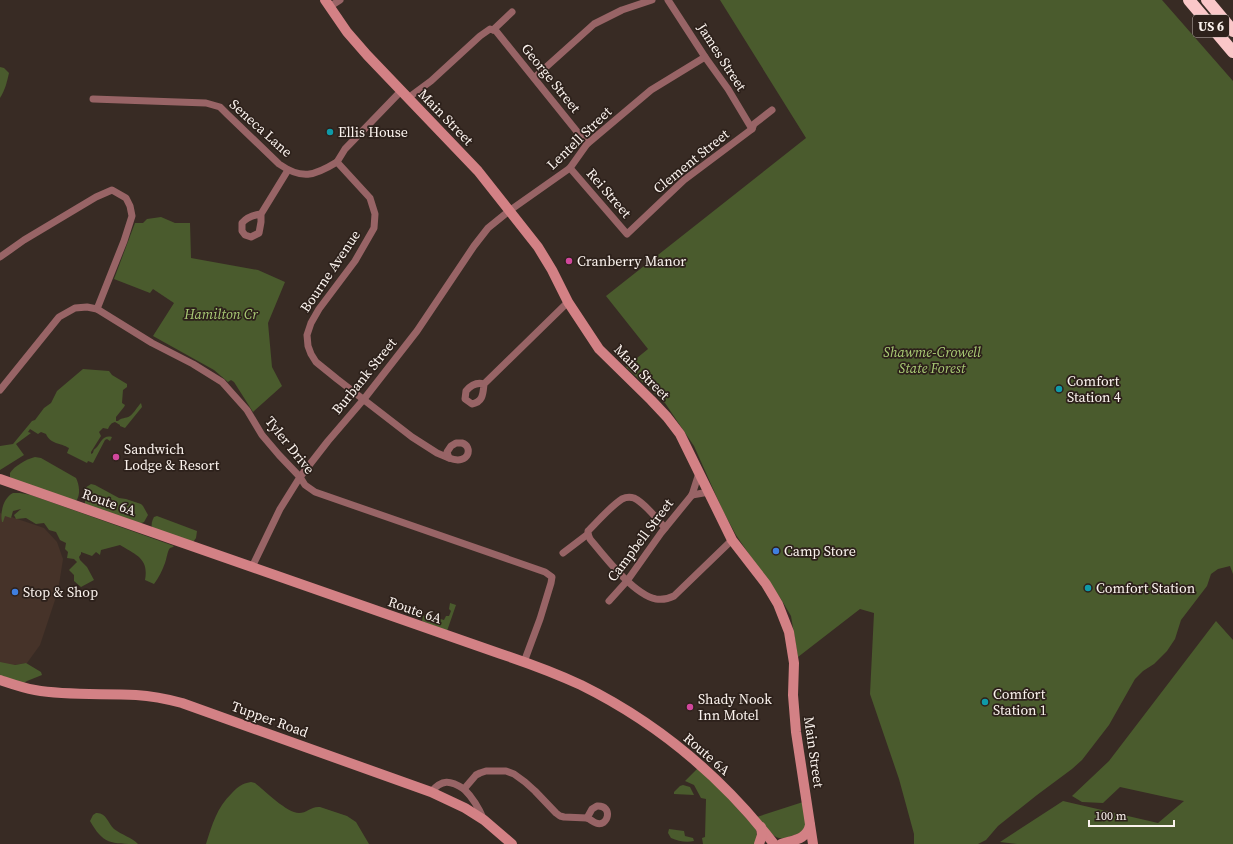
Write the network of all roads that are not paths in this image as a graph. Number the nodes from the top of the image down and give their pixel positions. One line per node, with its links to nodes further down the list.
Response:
1 (340, 0): 6 (street)
2 (652, 0): 12 (street)
3 (668, 0): 11 (street, James Street)
4 (1189, 0): 10 (highway, US 6)
5 (1207, 0): 9 (highway, US 6)
6 (327, 3): 13 (main road, Main Street)
7 (512, 12): 8 (street)
8 (493, 30): 12 (street, George Street); 13 (street)
9 (1233, 31)
10 (1233, 52)
11 (705, 56): 16 (street, James Street); 17 (street, Lentell Street)
12 (535, 77): 17 (street, George Street)
13 (404, 94): 18 (street); 21 (main road, Main Street)
14 (93, 99): 20 (street, Seneca Lane)
15 (772, 110): 16 (street, Clement Street)
16 (752, 129): 23 (street, Clement Street)
17 (588, 144): 19 (street, Lentell Street)
18 (337, 162): 20 (street, Seneca Lane); 29 (street, Bourne Avenue)
19 (570, 168): 21 (street, Lentell Street); 23 (street, Rei Street)
20 (288, 170): 22 (street)
21 (509, 211): 25 (main road, Main Street); 29 (street, Burbank Street)
22 (261, 214)
23 (627, 234)
24 (0, 257): 26 (street)
25 (568, 302): 27 (street); 31 (main road, Main Street)
26 (97, 309): 28 (street, Tyler Drive); 32 (street, Tyler Drive)
27 (484, 384)
28 (0, 390)
29 (364, 399): 30 (street, Bourne Avenue); 32 (street, Burbank Street)
30 (448, 458)
31 (699, 473): 34 (main road, Main Street); 35 (street, Campbell Street)
32 (300, 477): 40 (street, Burbank Street); 43 (street, Tyler Drive)
33 (0, 479): 40 (main road, Route 6A)
34 (709, 492): 35 (street, Campbell Street); 38 (main road, Main Street)
35 (692, 495): 36 (street, Campbell Street)
36 (665, 528): 37 (street); 41 (street, Campbell Street)
37 (588, 534): 39 (street); 41 (street)
38 (732, 540): 41 (street); 50 (main road, Main Street)
39 (563, 553)
40 (252, 567): 43 (main road, Route 6A)
41 (627, 581): 42 (street, Campbell Street)
42 (609, 601)
43 (524, 662): 49 (main road, Route 6A)
44 (0, 680): 46 (main road, Tupper Road)
45 (464, 789): 46 (street); 47 (street); 48 (street)
46 (431, 792): 48 (main road, Tupper Road)
47 (587, 818)
48 (484, 820): 51 (main road, Tupper Road)
49 (761, 827): 52 (main road); 53 (main road, Route 6A)
50 (811, 829): 54 (main road); 55 (main road); 56 (main road, Main Street)
51 (512, 844)
52 (759, 844)
53 (774, 844)
54 (781, 844)
55 (806, 844)
56 (813, 844)

